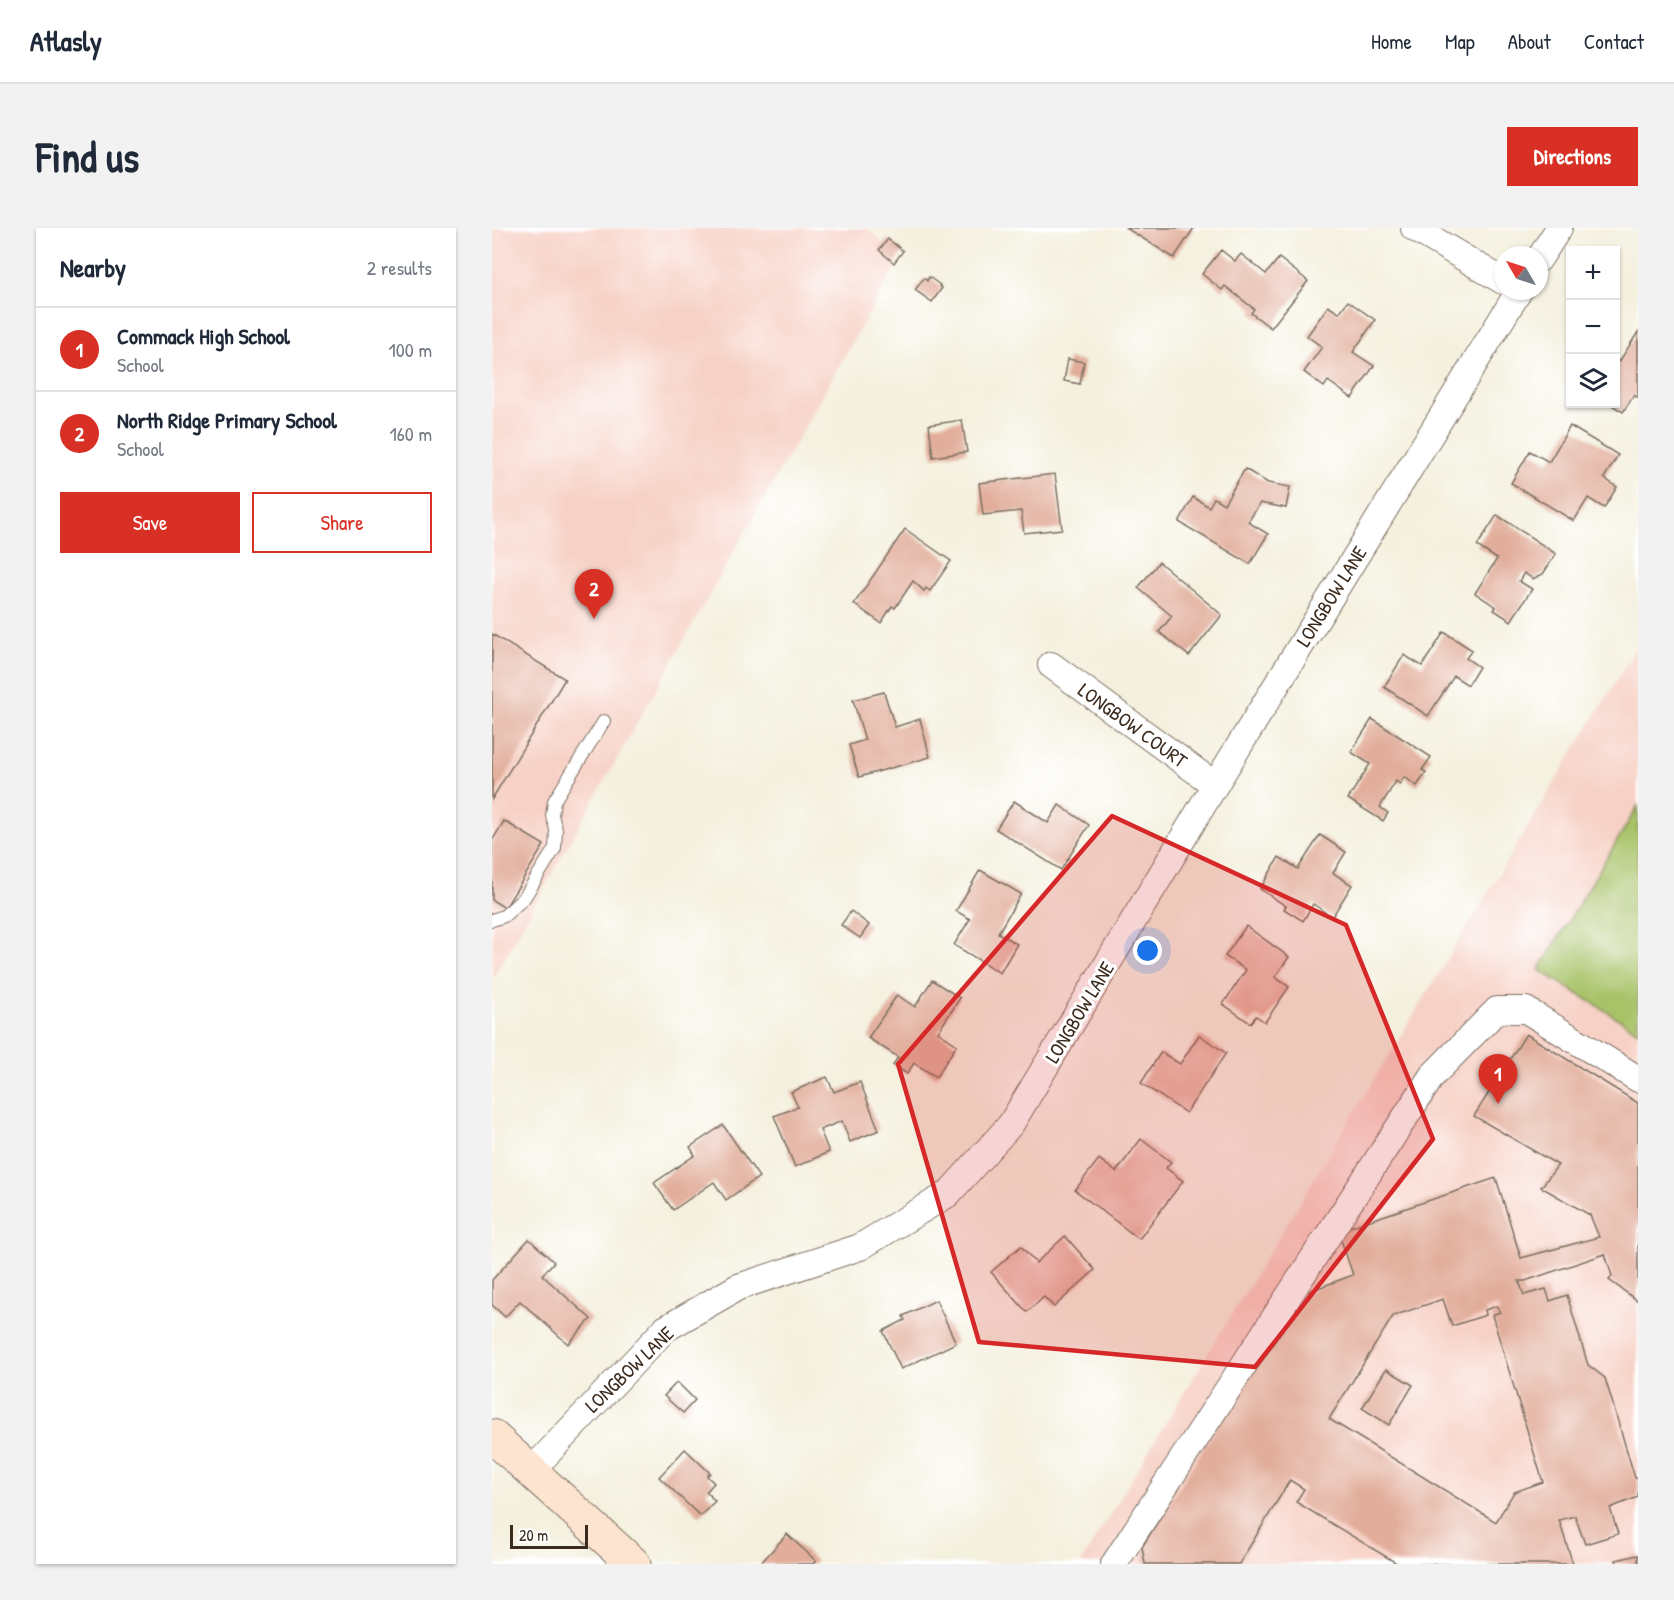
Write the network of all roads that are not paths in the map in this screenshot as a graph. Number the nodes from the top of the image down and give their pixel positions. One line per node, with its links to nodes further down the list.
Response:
1 (1414, 228): 4 (street)
2 (1559, 228): 3 (street)
3 (1547, 246)
4 (1494, 276)
5 (1513, 300): 8 (street, LONGBOW LANE)
6 (1051, 665): 8 (street, LONGBOW COURT)
7 (604, 721): 9 (lane)
8 (1215, 785): 12 (street, LONGBOW LANE)
9 (492, 920)
10 (1638, 1079): 14 (street)
11 (492, 1436): 12 (main road)
12 (531, 1471): 13 (main road)
13 (634, 1564)
14 (1114, 1564)

